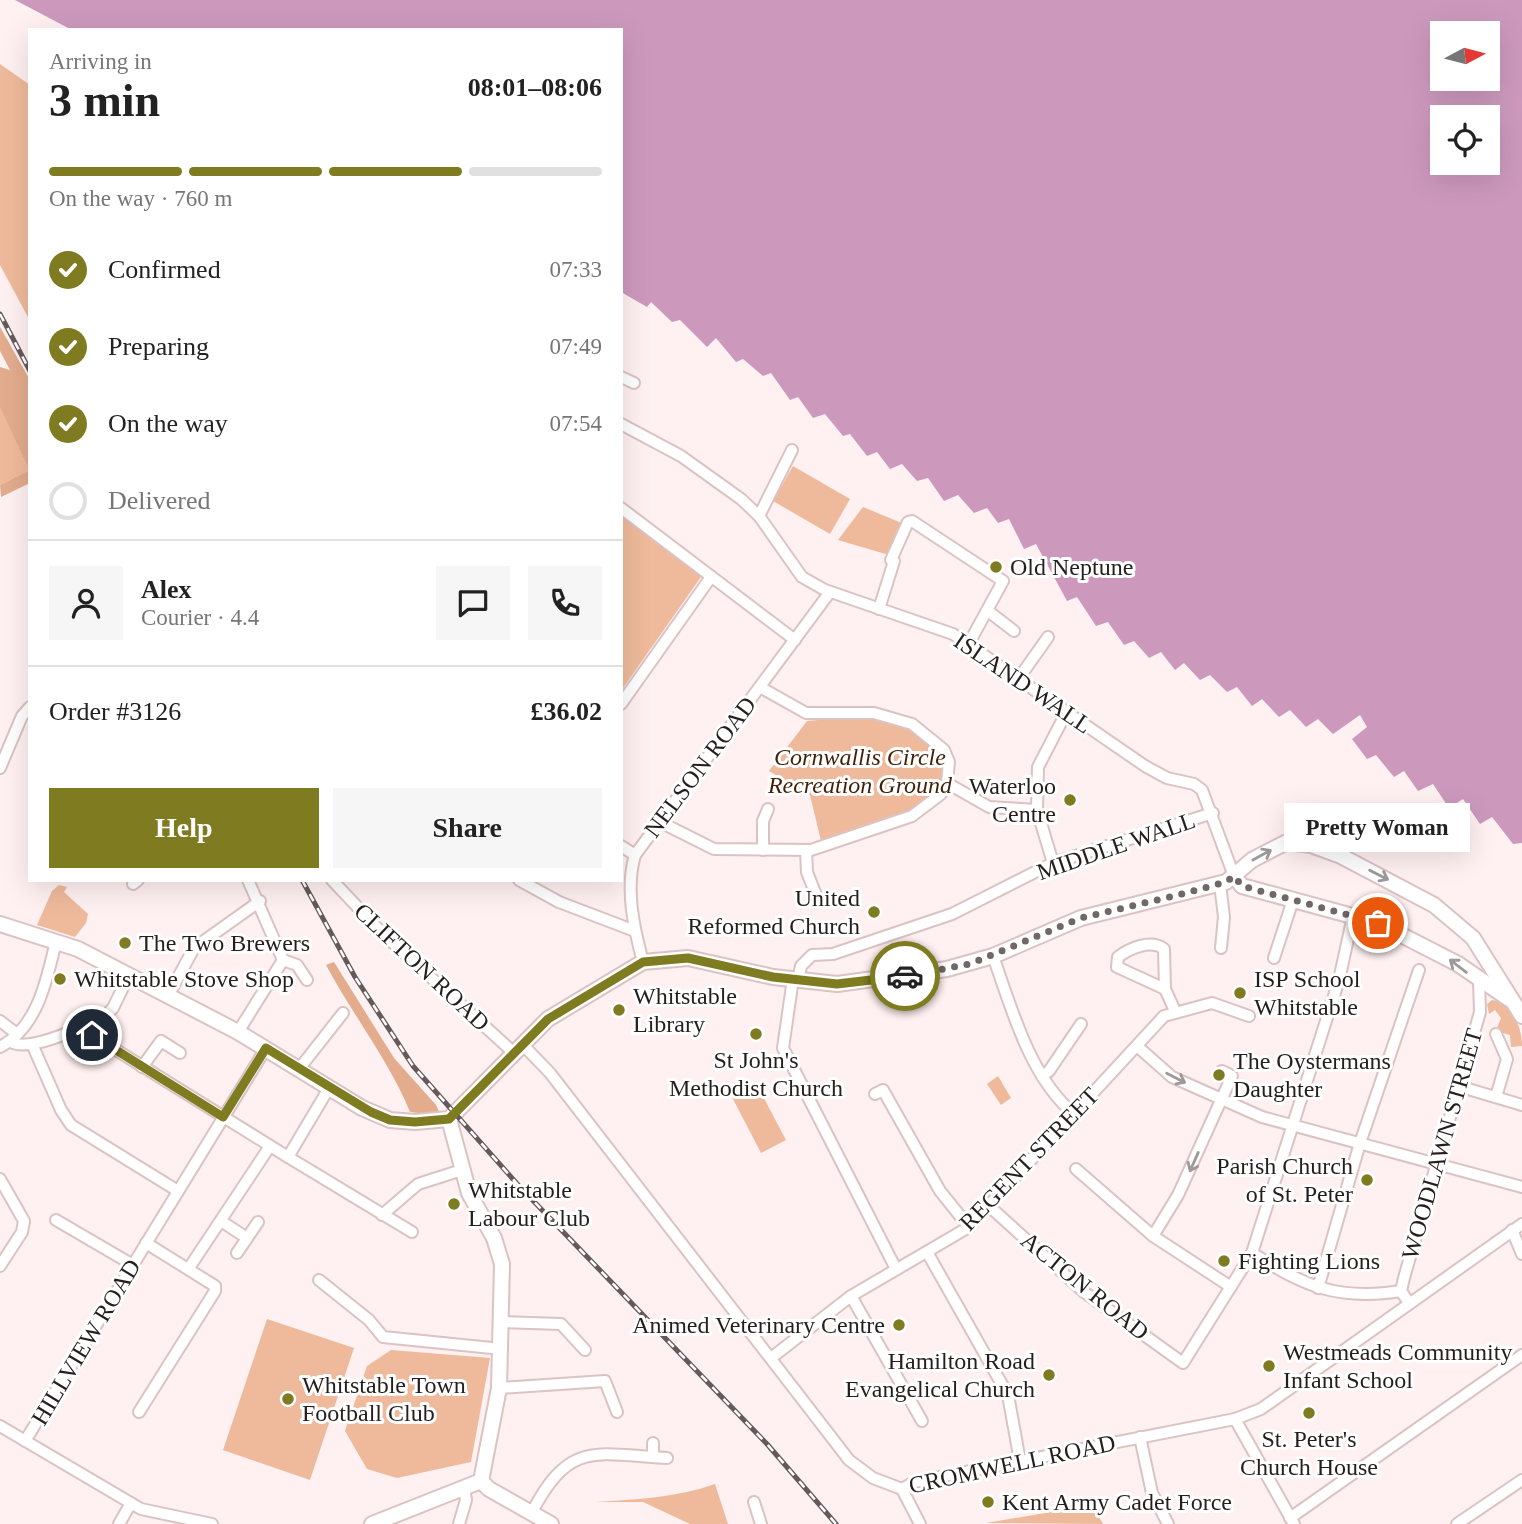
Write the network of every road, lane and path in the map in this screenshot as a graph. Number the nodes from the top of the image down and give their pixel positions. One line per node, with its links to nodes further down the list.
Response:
1 (623, 378): 2 (street)
2 (634, 383)
3 (623, 425): 6 (street, ISLAND WALL)
4 (792, 450): 6 (street)
5 (623, 510): 7 (street)
6 (759, 516): 8 (street, ISLAND WALL)
7 (711, 577): 13 (street); 17 (street)
8 (830, 592): 9 (street, ISLAND WALL); 13 (street, NELSON ROAD)
9 (878, 609): 10 (street); 14 (street, ISLAND WALL)
10 (988, 611): 11 (street); 14 (street)
11 (1014, 631)
12 (1048, 637): 15 (street)
13 (795, 640): 16 (street, NELSON ROAD)
14 (968, 645): 15 (street, ISLAND WALL)
15 (1019, 678): 19 (street, ISLAND WALL)
16 (760, 687): 21 (street); 25 (street, NELSON ROAD)
17 (623, 701)
18 (28, 709): 20 (street)
19 (1066, 713): 23 (street); 24 (street, ISLAND WALL)
20 (0, 768)
21 (947, 783): 23 (street); 28 (street)
22 (768, 809): 27 (street)
23 (1037, 810): 30 (street)
24 (1213, 813): 30 (street, MIDDLE WALL); 31 (street, ISLAND WALL)
25 (660, 822): 27 (street); 29 (street, NELSON ROAD)
26 (623, 847): 29 (street)
27 (763, 850): 28 (street)
28 (806, 850): 36 (street)
29 (635, 855): 41 (street, NELSON ROAD)
30 (1053, 863): 51 (street, MIDDLE WALL)
31 (1234, 876): 35 (main road); 37 (main road); 52 (main road, one-way to 52)
32 (249, 882): 38 (street)
33 (334, 882): 68 (street, CLIFTON ROAD)
34 (523, 882): 41 (street)
35 (1220, 884): 43 (street); 44 (main road)
36 (816, 895)
37 (1293, 900): 39 (main road); 45 (street)
38 (260, 901): 46 (street); 54 (street)
39 (1353, 916): 52 (main road, one-way to 39); 83 (street)
40 (0, 924): 42 (main road)
41 (635, 930): 47 (street, NELSON ROAD)
42 (55, 941): 49 (main road); 64 (street)
43 (1221, 948)
44 (993, 956): 51 (main road); 73 (street)
45 (1274, 958)
46 (283, 960): 50 (street); 62 (street)
47 (643, 962): 51 (main road); 68 (main road)
48 (1419, 970): 84 (street)
49 (129, 975): 54 (main road); 61 (street)
50 (306, 980)
51 (795, 980): 113 (street)
52 (1487, 980): 55 (main road); 74 (street, WOODLAWN STREET)
53 (1165, 989): 53 (street); 56 (street)
54 (169, 994): 62 (main road)
55 (1518, 1010)
56 (1175, 1011): 58 (street, REGENT STREET); 66 (street, REGENT STREET)
57 (343, 1013): 71 (street)
58 (1249, 1016)
59 (0, 1021): 64 (street)
60 (1081, 1024): 73 (street)
61 (86, 1026): 65 (street); 70 (street)
62 (238, 1032): 67 (main road)
63 (1496, 1034): 77 (street)
64 (9, 1041): 65 (street)
65 (32, 1044): 94 (street)
66 (1138, 1046): 78 (street, one-way to 78); 80 (street, REGENT STREET)
67 (266, 1048): 71 (main road); 81 (street, HILLVIEW ROAD)
68 (519, 1049): 82 (main road); 124 (street, CROMWELL ROAD)
69 (180, 1053): 70 (street)
70 (142, 1067): 81 (street)
71 (299, 1069): 75 (main road)
72 (1222, 1071): 78 (street)
73 (1042, 1076): 80 (street)
74 (1458, 1086): 77 (street); 87 (street, WOODLAWN STREET)
75 (329, 1088): 82 (main road); 86 (street)
76 (875, 1094): 100 (street)
77 (1496, 1097): 79 (street)
78 (1222, 1100): 83 (street); 103 (street, one-way to 103)
79 (1522, 1105)
80 (1074, 1114): 95 (street, REGENT STREET)
81 (223, 1117): 85 (street); 94 (street, HILLVIEW ROAD)
82 (449, 1119): 89 (main road)
83 (1293, 1127): 84 (street); 107 (street)
84 (1360, 1143): 87 (street); 116 (street)
85 (270, 1146): 86 (street); 98 (street)
86 (288, 1157): 96 (street)
87 (1437, 1163): 93 (street); 117 (street, WOODLAWN STREET)
88 (1076, 1169): 92 (street)
89 (462, 1170): 96 (street); 120 (main road)
90 (1102, 1175): 92 (street)
91 (0, 1179): 111 (street)
92 (1093, 1185): 103 (street)
93 (1522, 1187)
94 (178, 1191): 105 (street, HILLVIEW ROAD)
95 (989, 1206): 100 (street, REGENT STREET); 115 (street, ACTON ROAD)
96 (382, 1215): 102 (street)
97 (56, 1220): 110 (street)
98 (221, 1221): 104 (street); 112 (street)
99 (258, 1222): 104 (street)
100 (969, 1227): 106 (street, REGENT STREET)
101 (1517, 1227): 109 (street); 119 (street, CROMWELL ROAD)
102 (412, 1232)
103 (1153, 1236): 115 (street)
104 (247, 1238): 108 (street)
105 (146, 1243): 110 (street, HILLVIEW ROAD); 112 (street)
106 (927, 1252): 113 (street, REGENT STREET); 136 (street)
107 (1252, 1253): 115 (street); 116 (street)
108 (237, 1254)
109 (1522, 1254)
110 (133, 1265): 132 (street, HILLVIEW ROAD)
111 (0, 1266)
112 (189, 1268): 126 (street)
113 (896, 1269): 118 (street, REGENT STREET)
114 (319, 1280): 121 (street)
115 (1231, 1287)
116 (1318, 1288): 117 (street)
117 (1401, 1292): 119 (street, WOODLAWN STREET)
118 (851, 1296): 124 (street, REGENT STREET); 129 (street)
119 (1409, 1303): 128 (street, CROMWELL ROAD)
120 (503, 1322): 121 (main road); 122 (street)
121 (502, 1349): 125 (main road)
122 (585, 1350)
123 (1522, 1354): 145 (street)
124 (771, 1358): 140 (street, CROMWELL ROAD)
125 (499, 1388): 127 (street); 138 (main road)
126 (139, 1412)
127 (617, 1412)
128 (1235, 1419): 131 (street, CROMWELL ROAD); 145 (street)
129 (922, 1420)
130 (0, 1426): 132 (street)
131 (1140, 1437): 136 (street, CROMWELL ROAD); 152 (street)
132 (25, 1441): 142 (street)
133 (653, 1443): 134 (street)
134 (653, 1457): 135 (street); 143 (street)
135 (667, 1458)
136 (1020, 1461): 140 (street, CROMWELL ROAD)
137 (1522, 1480): 153 (street)
138 (481, 1481): 139 (main road); 143 (main road)
139 (464, 1488): 148 (main road); 149 (street)
140 (902, 1489): 151 (street)
141 (754, 1502): 144 (street)
142 (131, 1503): 146 (street); 147 (street)
143 (532, 1513): 150 (main road)
144 (763, 1518)
145 (1292, 1521)
146 (119, 1524)
147 (212, 1524)
148 (372, 1524)
149 (459, 1524)
150 (551, 1524)
151 (920, 1524)
152 (1168, 1524)
153 (1457, 1524)

